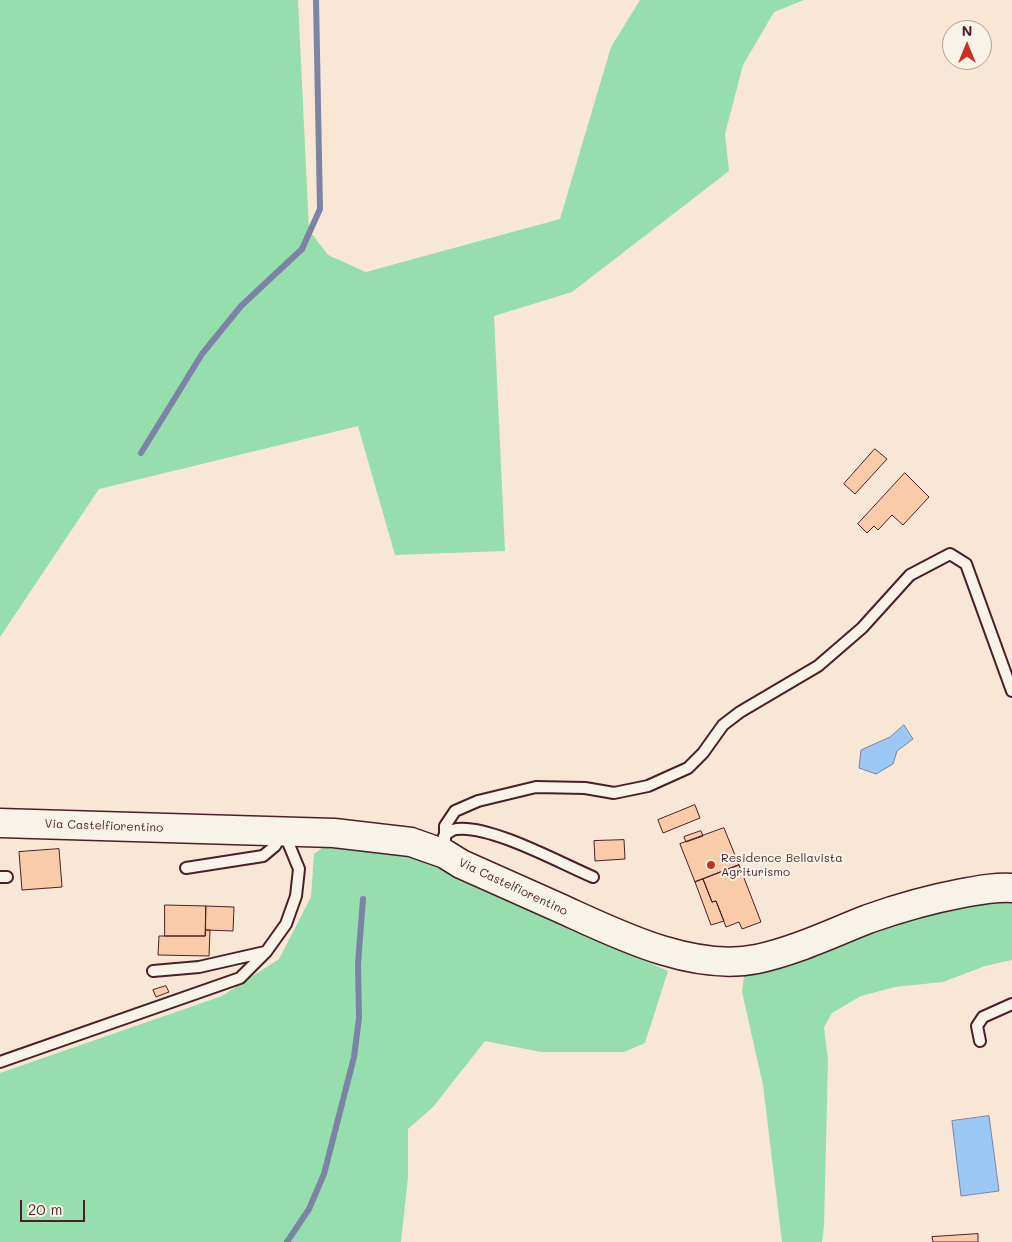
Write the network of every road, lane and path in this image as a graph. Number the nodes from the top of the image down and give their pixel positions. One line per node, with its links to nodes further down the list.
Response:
1 (1012, 690): 4 (lane)
2 (0, 822): 3 (street, Via Castelfiorentino)
3 (284, 832): 4 (street, Via Castelfiorentino); 5 (lane); 8 (lane)
4 (444, 845): 6 (lane); 7 (street, Via Castelfiorentino)
5 (186, 868)
6 (593, 877)
7 (1012, 888)
8 (266, 952): 9 (lane); 12 (lane)
9 (154, 971)
10 (1012, 1004): 11 (lane)
11 (980, 1041)
12 (0, 1062)

